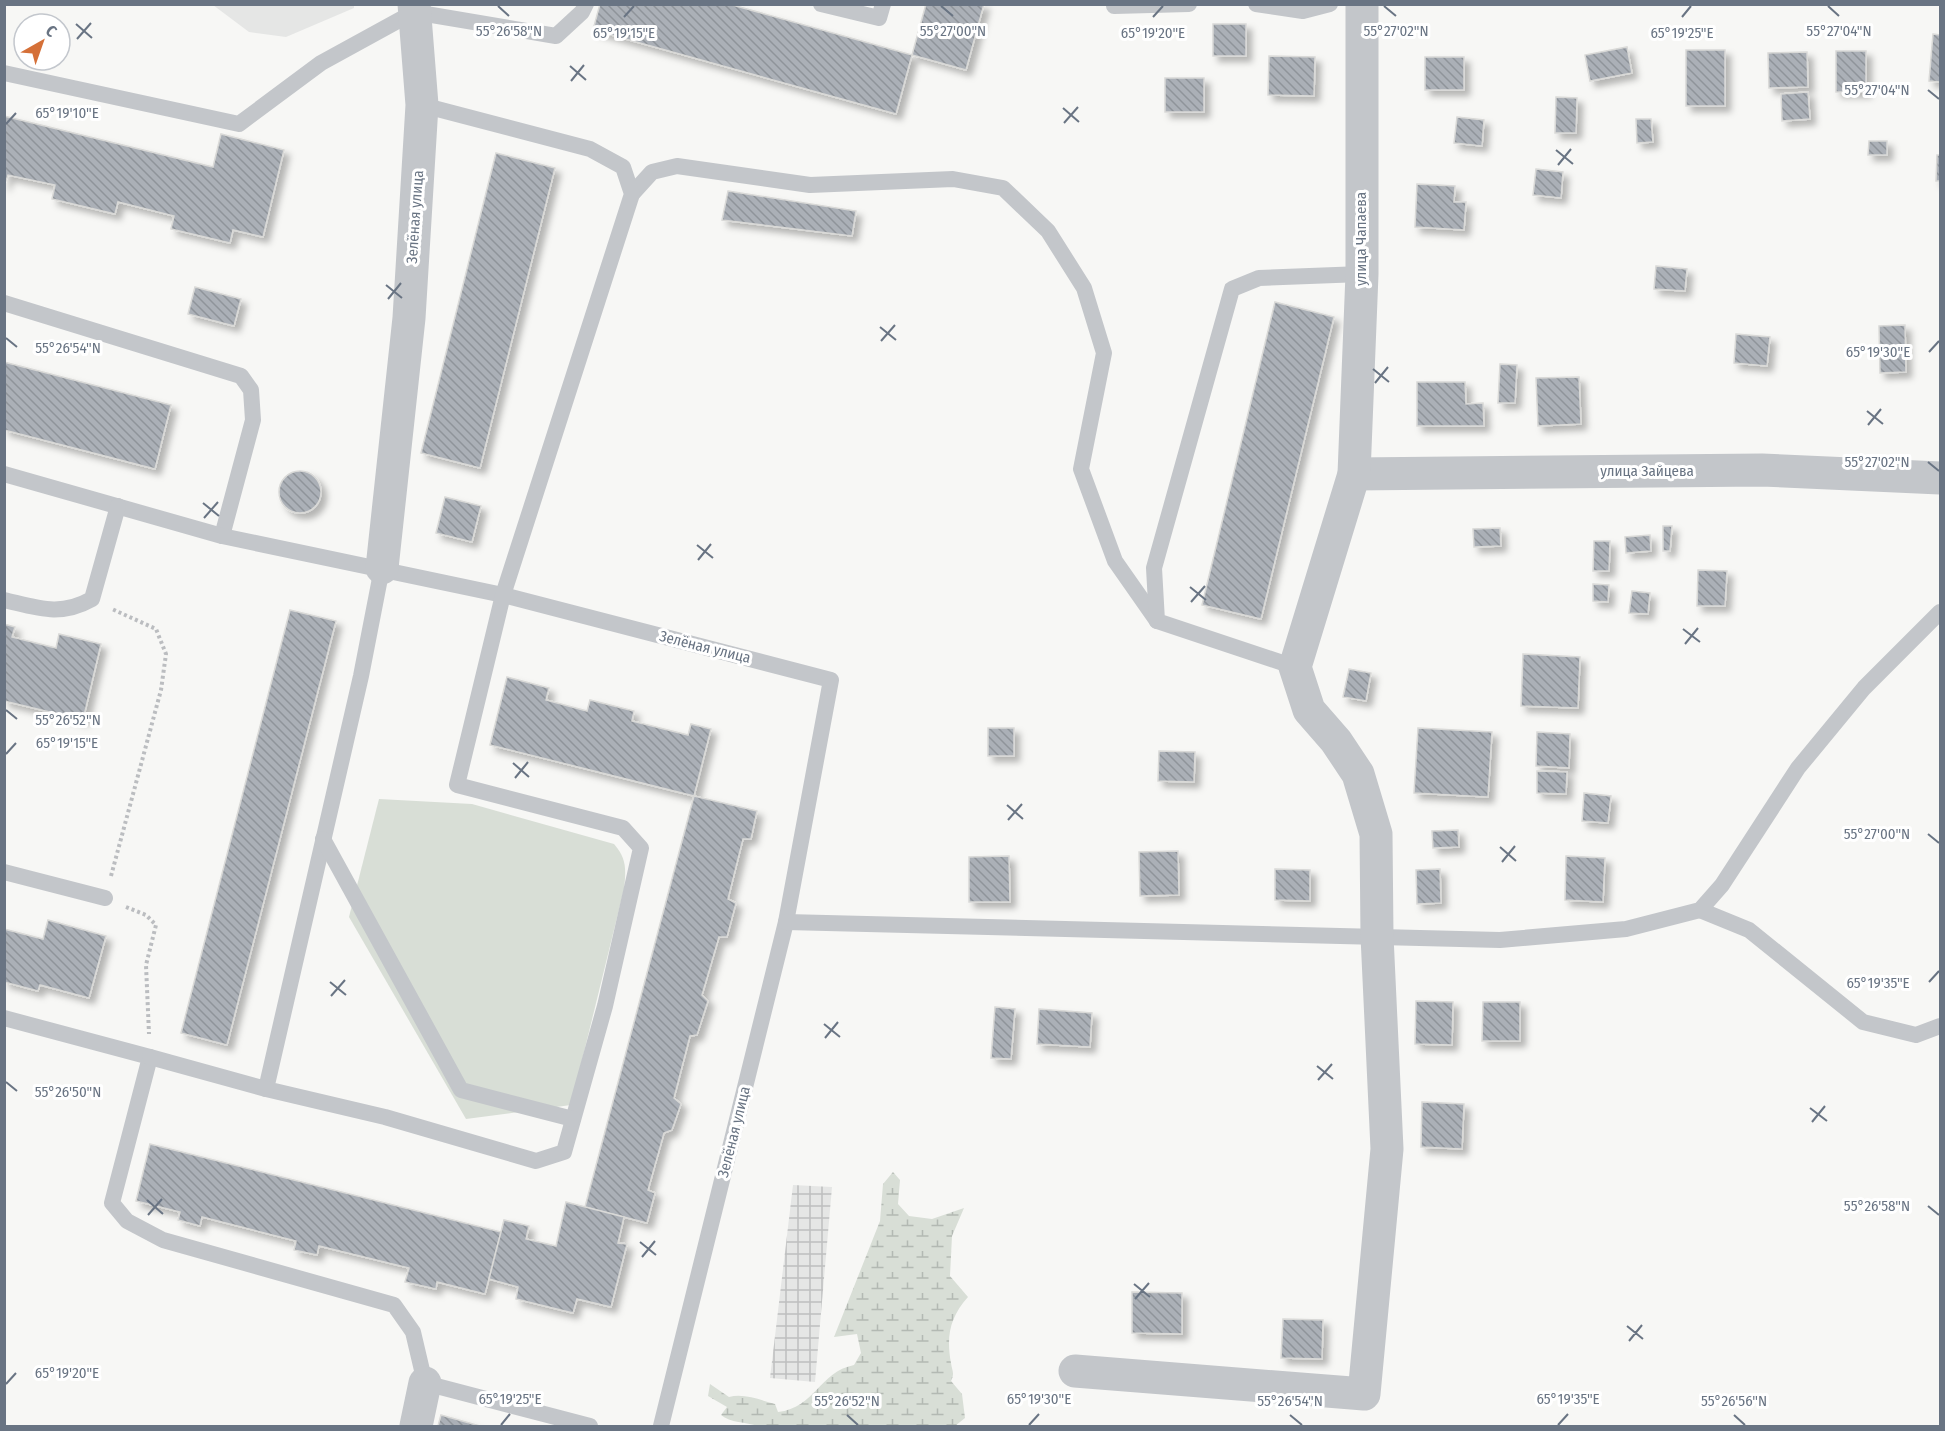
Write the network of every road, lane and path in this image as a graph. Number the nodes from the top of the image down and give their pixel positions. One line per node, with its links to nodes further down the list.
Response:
1 (586, 4): 9 (lane)
2 (821, 4): 3 (lane)
3 (882, 4)
4 (1189, 4): 8 (lane)
5 (1256, 4): 6 (lane)
6 (1330, 4)
7 (1362, 4): 13 (street, улица Чапаева)
8 (1114, 6)
9 (414, 8): 10 (lane); 11 (street, Зелёная улица)
10 (4, 73)
11 (422, 105): 12 (lane); 20 (street, Зелёная улица)
12 (632, 194): 21 (lane); 25 (lane)
13 (1362, 274): 16 (street, улица Чапаева); 25 (lane)
14 (4, 303): 19 (lane)
15 (4, 474): 18 (lane)
16 (1354, 474): 17 (street, улица Зайцева); 26 (street, улица Чапаева)
17 (1941, 478)
18 (118, 506): 19 (lane); 23 (lane)
19 (222, 536): 20 (lane)
20 (382, 568): 21 (lane, Зелёная улица); 27 (lane)
21 (503, 595): 31 (lane, Зелёная улица); 37 (lane)
22 (4, 600): 23 (lane)
23 (92, 600): 29 (path)
24 (1941, 612): 30 (lane)
25 (1157, 621): 26 (lane)
26 (1295, 667): 32 (street)
27 (323, 839): 36 (lane); 37 (lane)
28 (4, 872): 29 (lane)
29 (105, 898): 35 (path)
30 (1700, 910): 32 (lane); 34 (lane)
31 (786, 922): 32 (lane); 42 (lane, Зелёная улица)
32 (1377, 936): 38 (street)
33 (4, 1018): 35 (lane)
34 (1941, 1026)
35 (150, 1057): 36 (lane); 39 (lane)
36 (266, 1089): 37 (lane)
37 (573, 1119)
38 (1075, 1371)
39 (425, 1383): 40 (street); 41 (lane)
40 (416, 1426)
41 (590, 1426)
42 (660, 1426)

